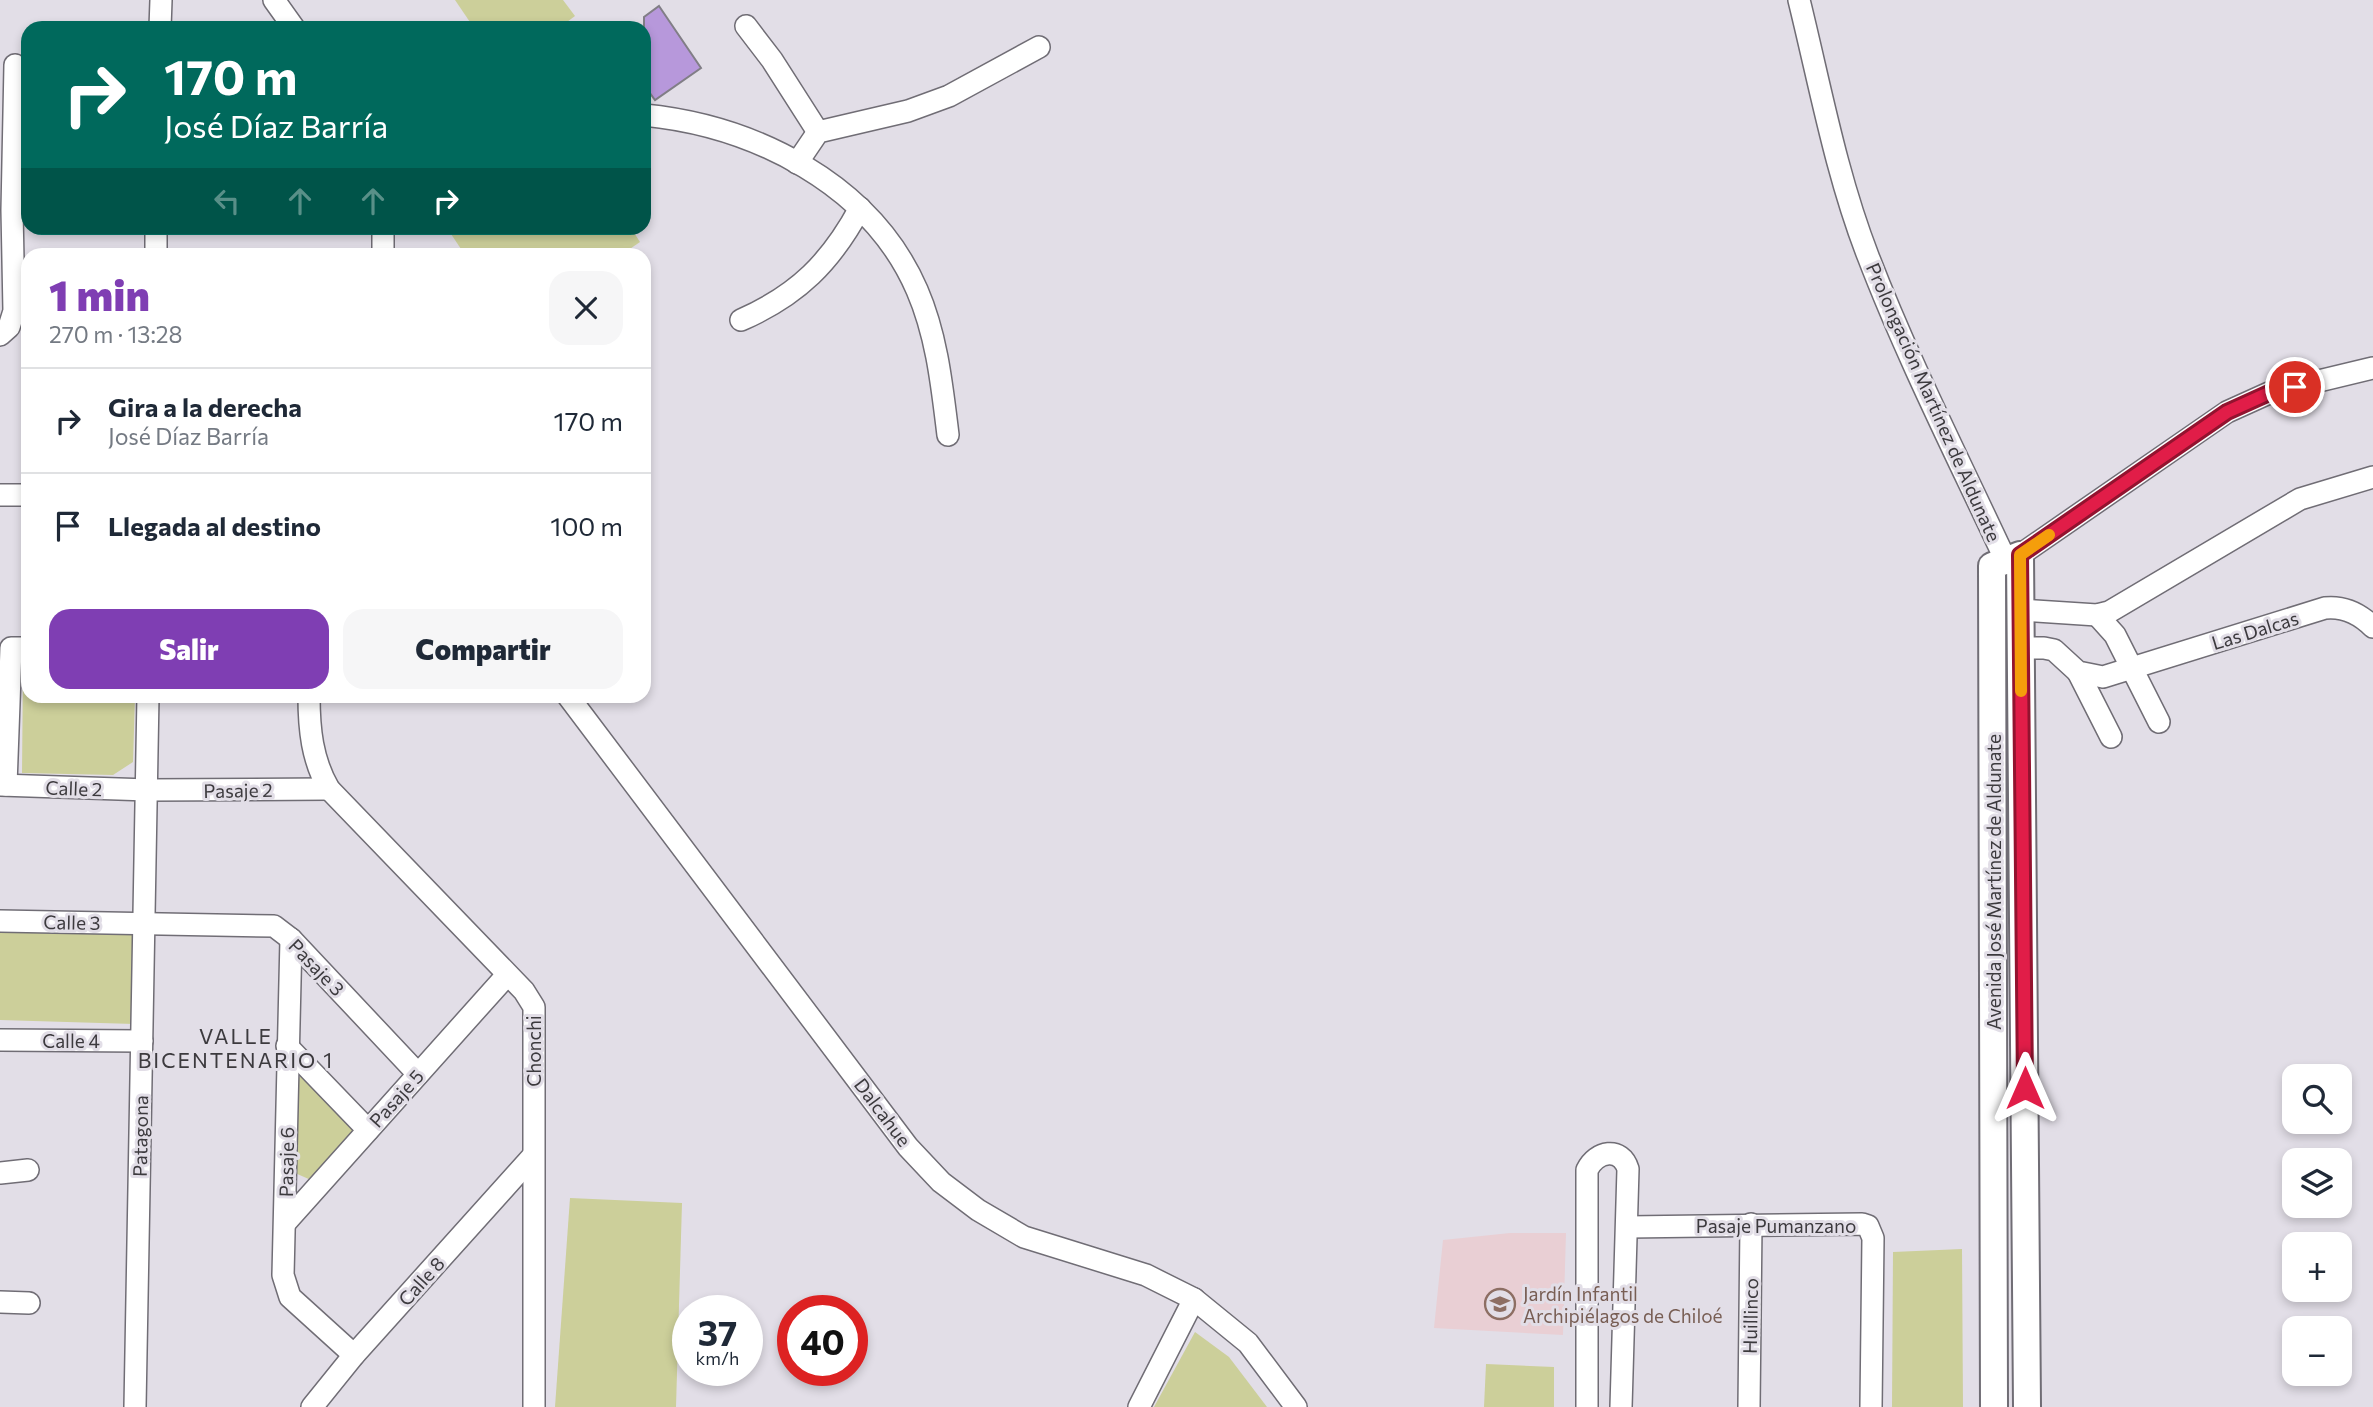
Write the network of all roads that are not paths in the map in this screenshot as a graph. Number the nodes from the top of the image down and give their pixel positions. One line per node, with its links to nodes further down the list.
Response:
1 (160, 0): 4 (street)
2 (274, 0): 5 (street)
3 (1799, 0): 22 (street, Prolongación Martínez de Aldunate)
4 (160, 21)
5 (290, 21)
6 (746, 26): 11 (street)
7 (1039, 47): 11 (street)
8 (15, 65): 9 (street)
9 (21, 104): 14 (street)
10 (651, 117): 12 (street)
11 (818, 131): 12 (street)
12 (797, 163): 13 (street)
13 (860, 208): 15 (street); 18 (street)
14 (13, 210): 16 (street)
15 (741, 320)
16 (0, 335)
17 (2373, 368): 22 (street)
18 (948, 435)
19 (2373, 477): 24 (street)
20 (0, 495): 21 (street)
21 (21, 495)
22 (2006, 561): 23 (street, Avenida José Martínez de Aldunate); 66 (street, Avenida José Martínez de Aldunate)
23 (2021, 610): 24 (street); 27 (street, Avenida José Martínez de Aldunate)
24 (2103, 613): 28 (street)
25 (2373, 627): 28 (street, Las Dalcas)
26 (13, 647): 35 (street)
27 (2021, 648): 29 (street); 67 (street, Avenida José Martínez de Aldunate)
28 (2132, 668): 29 (street, Las Dalcas); 33 (street)
29 (2078, 672): 34 (street)
30 (148, 703): 37 (street, Patagona)
31 (309, 703): 36 (street, Chonchi)
32 (573, 703): 53 (street, Dalcahue)
33 (2159, 722)
34 (2111, 737)
35 (3, 785): 37 (street, Calle 2)
36 (328, 789): 37 (street, Pasaje 2); 41 (street, Chonchi)
37 (148, 790): 39 (street, Patagona)
38 (0, 921): 39 (street, Calle 3)
39 (145, 923): 40 (street, Pasaje 3); 43 (street, Patagona)
40 (291, 939): 44 (street, Pasaje 6); 45 (street, Pasaje 3)
41 (507, 975): 45 (street, Pasaje 5); 47 (street, Chonchi)
42 (0, 1040): 43 (street, Calle 4)
43 (142, 1041): 57 (street, Patagona)
44 (287, 1046): 46 (street); 50 (street, Pasaje 6)
45 (418, 1074): 46 (street, Pasaje 5)
46 (368, 1130): 50 (street, Pasaje 5)
47 (532, 1157): 56 (street, Calle 8); 59 (street, Chonchi)
48 (28, 1170): 49 (street)
49 (0, 1173)
50 (286, 1222): 56 (street, Pasaje 6)
51 (1751, 1224): 52 (street, Pasaje Pumanzano); 64 (street, Huillinco); 65 (street, Pasaje Pumanzano)
52 (1628, 1227): 62 (street); 63 (street)
53 (1194, 1299): 60 (street); 61 (street, Dalcahue)
54 (0, 1302): 55 (street)
55 (29, 1303)
56 (354, 1355): 58 (street, Calle 8)
57 (135, 1407)
58 (312, 1407)
59 (534, 1407)
60 (1139, 1407)
61 (1296, 1407)
62 (1587, 1407)
63 (1621, 1407)
64 (1749, 1407)
65 (1871, 1407)
66 (1994, 1407)
67 (2027, 1407)

